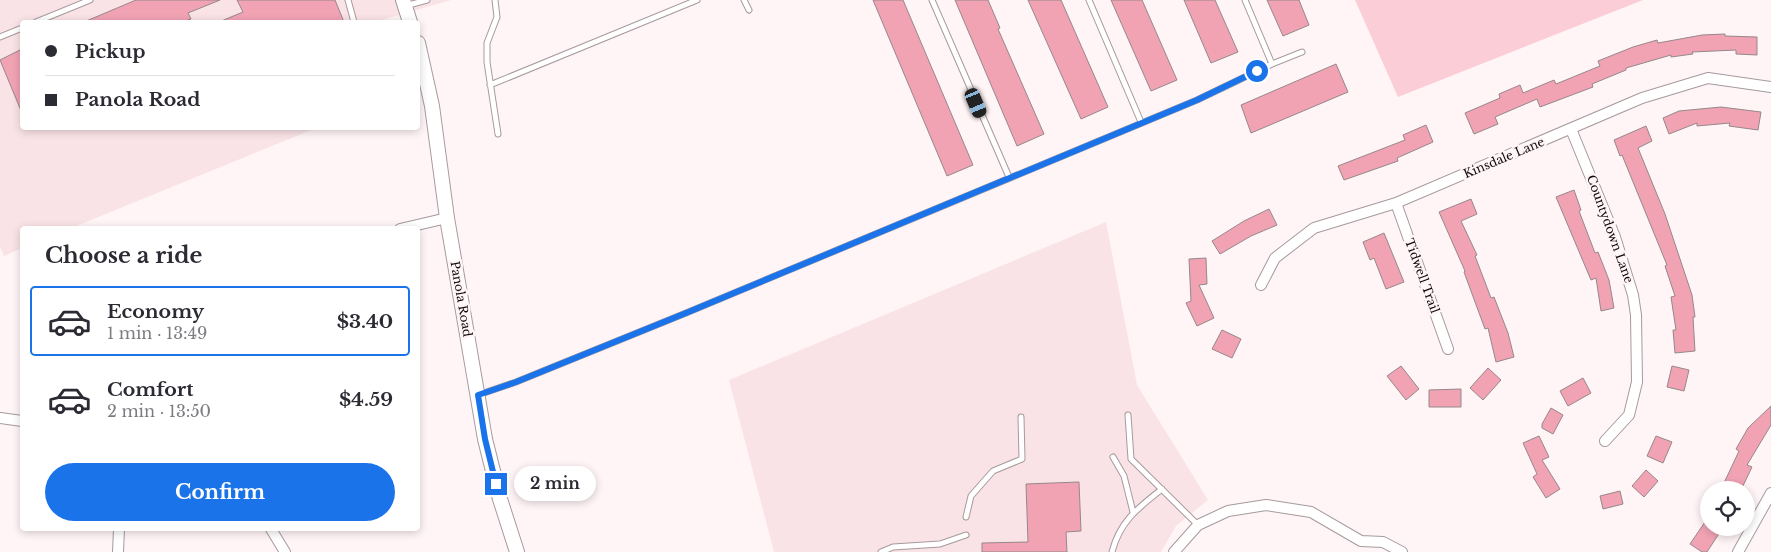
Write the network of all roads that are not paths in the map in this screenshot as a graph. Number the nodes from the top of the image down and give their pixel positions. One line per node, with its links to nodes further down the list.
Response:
1 (90, 0): 10 (lane)
2 (348, 0): 14 (lane)
3 (427, 0): 11 (lane)
4 (495, 0): 21 (lane)
5 (696, 0): 21 (lane)
6 (744, 0): 12 (lane)
7 (932, 0): 26 (lane)
8 (1089, 0): 23 (lane)
9 (1245, 0): 20 (lane)
10 (83, 1): 13 (lane)
11 (404, 3): 15 (main road)
12 (749, 10)
13 (40, 20)
14 (353, 20)
15 (409, 20)
16 (20, 29): 17 (lane)
17 (0, 37)
18 (420, 52): 28 (main road, Panola Road)
19 (1302, 52): 20 (lane)
20 (1272, 64): 23 (lane)
21 (490, 85): 25 (lane)
22 (1771, 87): 24 (street, Kinsdale Lane)
23 (1142, 122): 26 (lane)
24 (1571, 130): 27 (street, Kinsdale Lane); 37 (street, Countydown Lane)
25 (498, 134)
26 (1009, 177): 32 (lane)
27 (1396, 203): 30 (street, Kinsdale Lane); 31 (street, Tidwell Trail)
28 (448, 218): 29 (street); 32 (main road, Panola Road)
29 (413, 226)
30 (1261, 285)
31 (1448, 349)
32 (478, 395): 50 (main road, Panola Road)
33 (1128, 415): 39 (lane)
34 (1021, 417): 42 (lane)
35 (0, 418): 36 (street)
36 (20, 421)
37 (1605, 440)
38 (1113, 457): 41 (lane)
39 (1162, 489): 41 (lane); 43 (lane)
40 (1771, 494): 56 (street)
41 (1133, 512): 52 (lane)
42 (966, 517)
43 (1198, 525): 47 (street); 53 (street)
44 (119, 531): 48 (street)
45 (272, 531): 49 (street)
46 (966, 535): 51 (lane)
47 (1362, 541): 54 (street); 55 (street)
48 (118, 552)
49 (285, 552)
50 (517, 552)
51 (881, 552)
52 (1112, 552)
53 (1174, 552)
54 (1357, 552)
55 (1402, 552)
56 (1738, 552)

